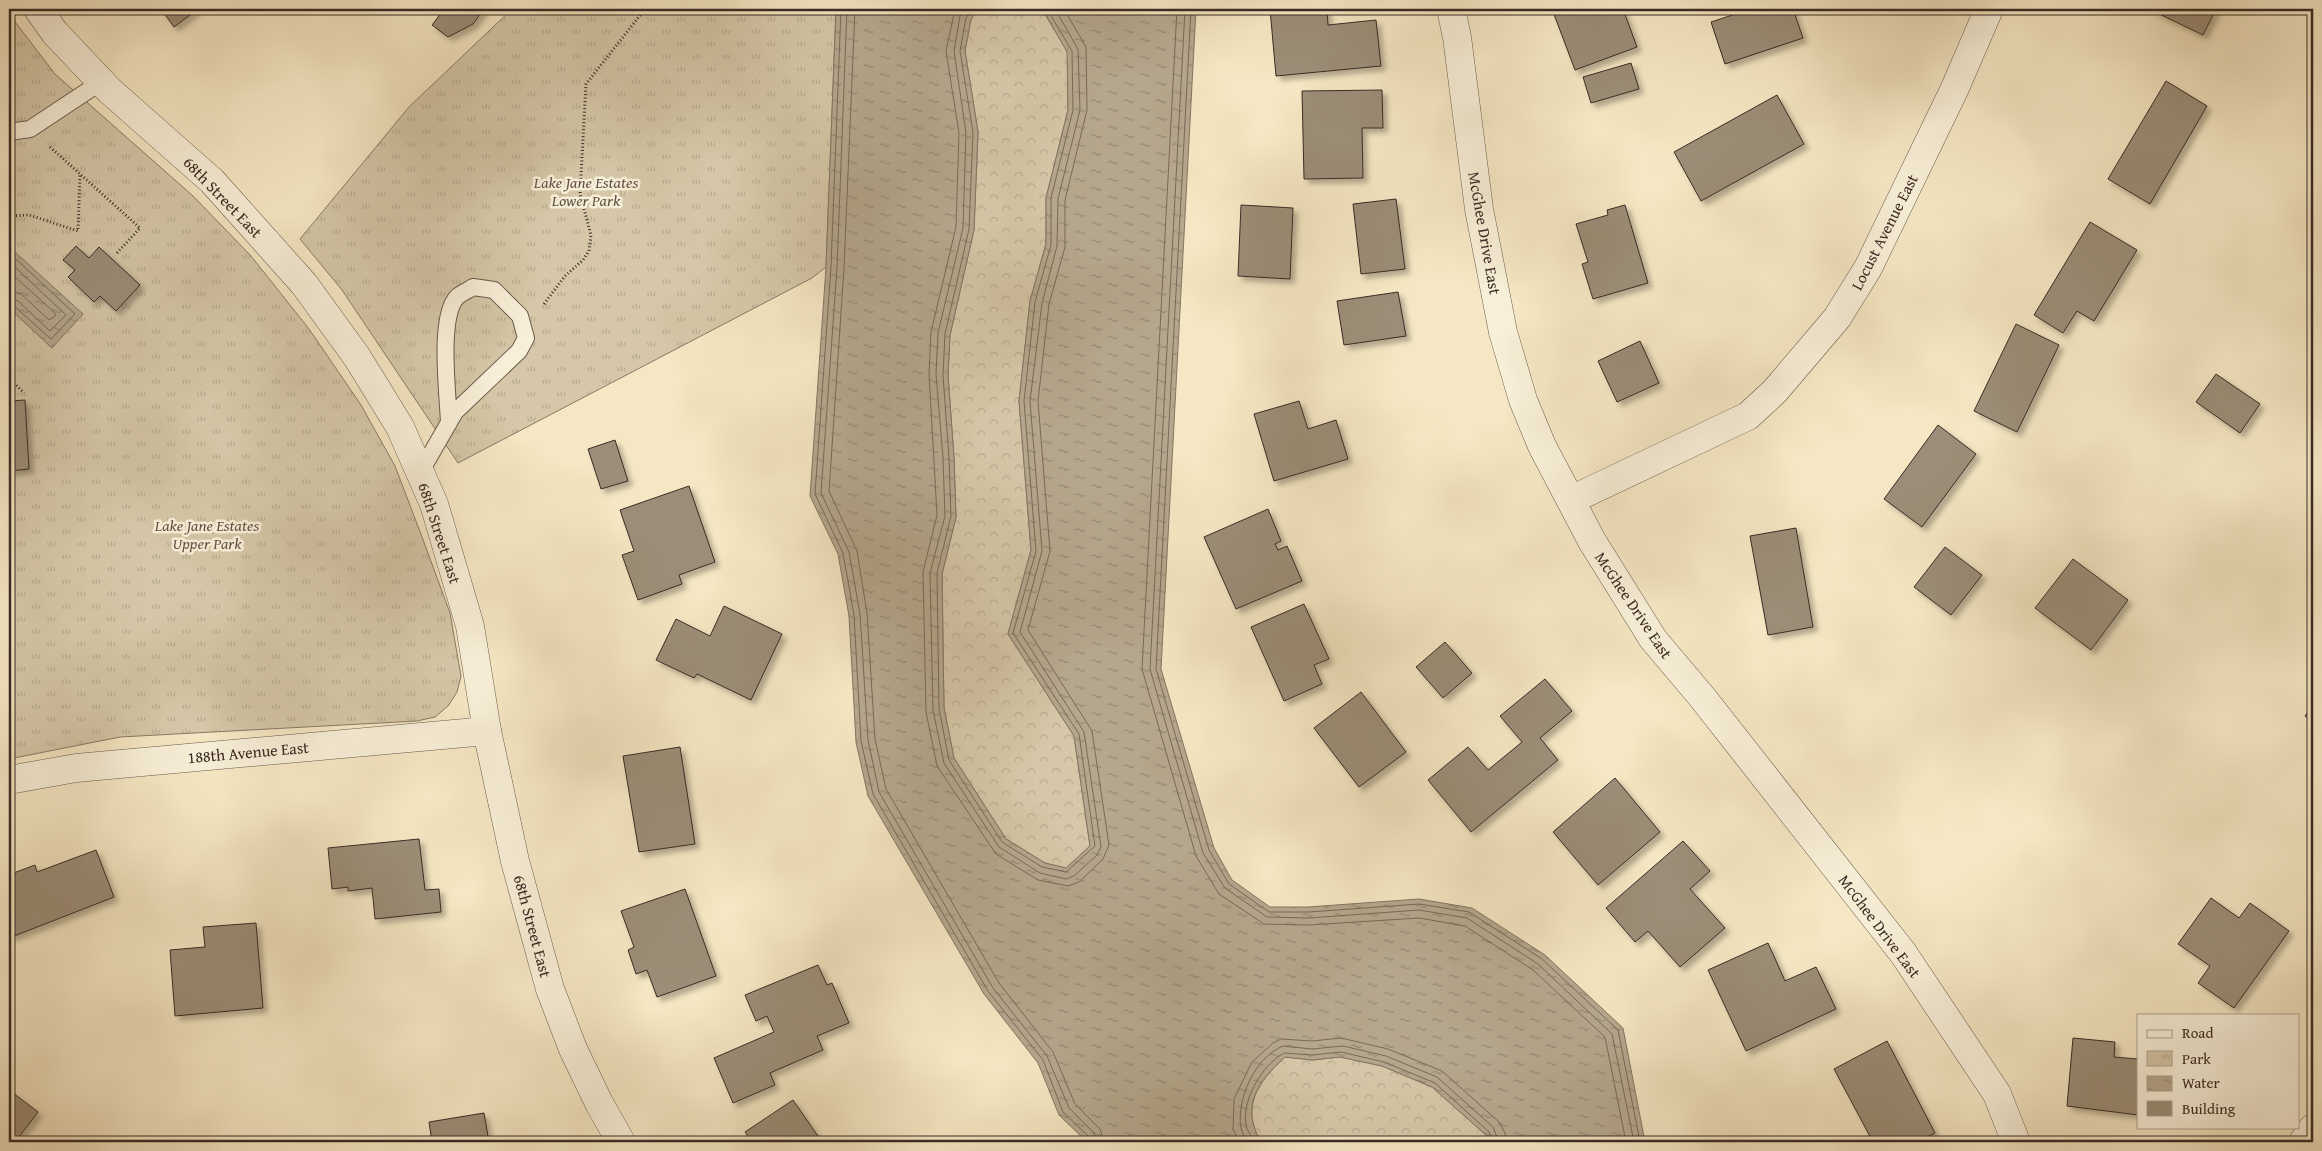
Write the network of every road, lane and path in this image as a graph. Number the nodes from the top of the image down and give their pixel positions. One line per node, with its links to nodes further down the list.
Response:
1 (38, 9): 5 (street, 68th Street East)
2 (645, 9): 11 (path)
3 (1451, 9): 16 (street, McGhee Drive East)
4 (1989, 9): 16 (street, Locust Avenue East)
5 (102, 82): 6 (lane); 15 (street, 68th Street East)
6 (30, 129): 7 (lane); 8 (path)
7 (9, 132)
8 (80, 174): 9 (path); 10 (path)
9 (9, 216)
10 (116, 254)
11 (523, 326): 14 (lane); 14 (lane)
12 (9, 378): 13 (path)
13 (24, 393)
14 (449, 423): 15 (lane)
15 (420, 473): 17 (street, 68th Street East)
16 (1571, 500): 21 (street, McGhee Drive East)
17 (487, 731): 18 (street, 188th Avenue East); 20 (street, 68th Street East)
18 (9, 780)
19 (2313, 1128): 22 (street)
20 (621, 1142)
21 (2016, 1142)
22 (2303, 1142)

